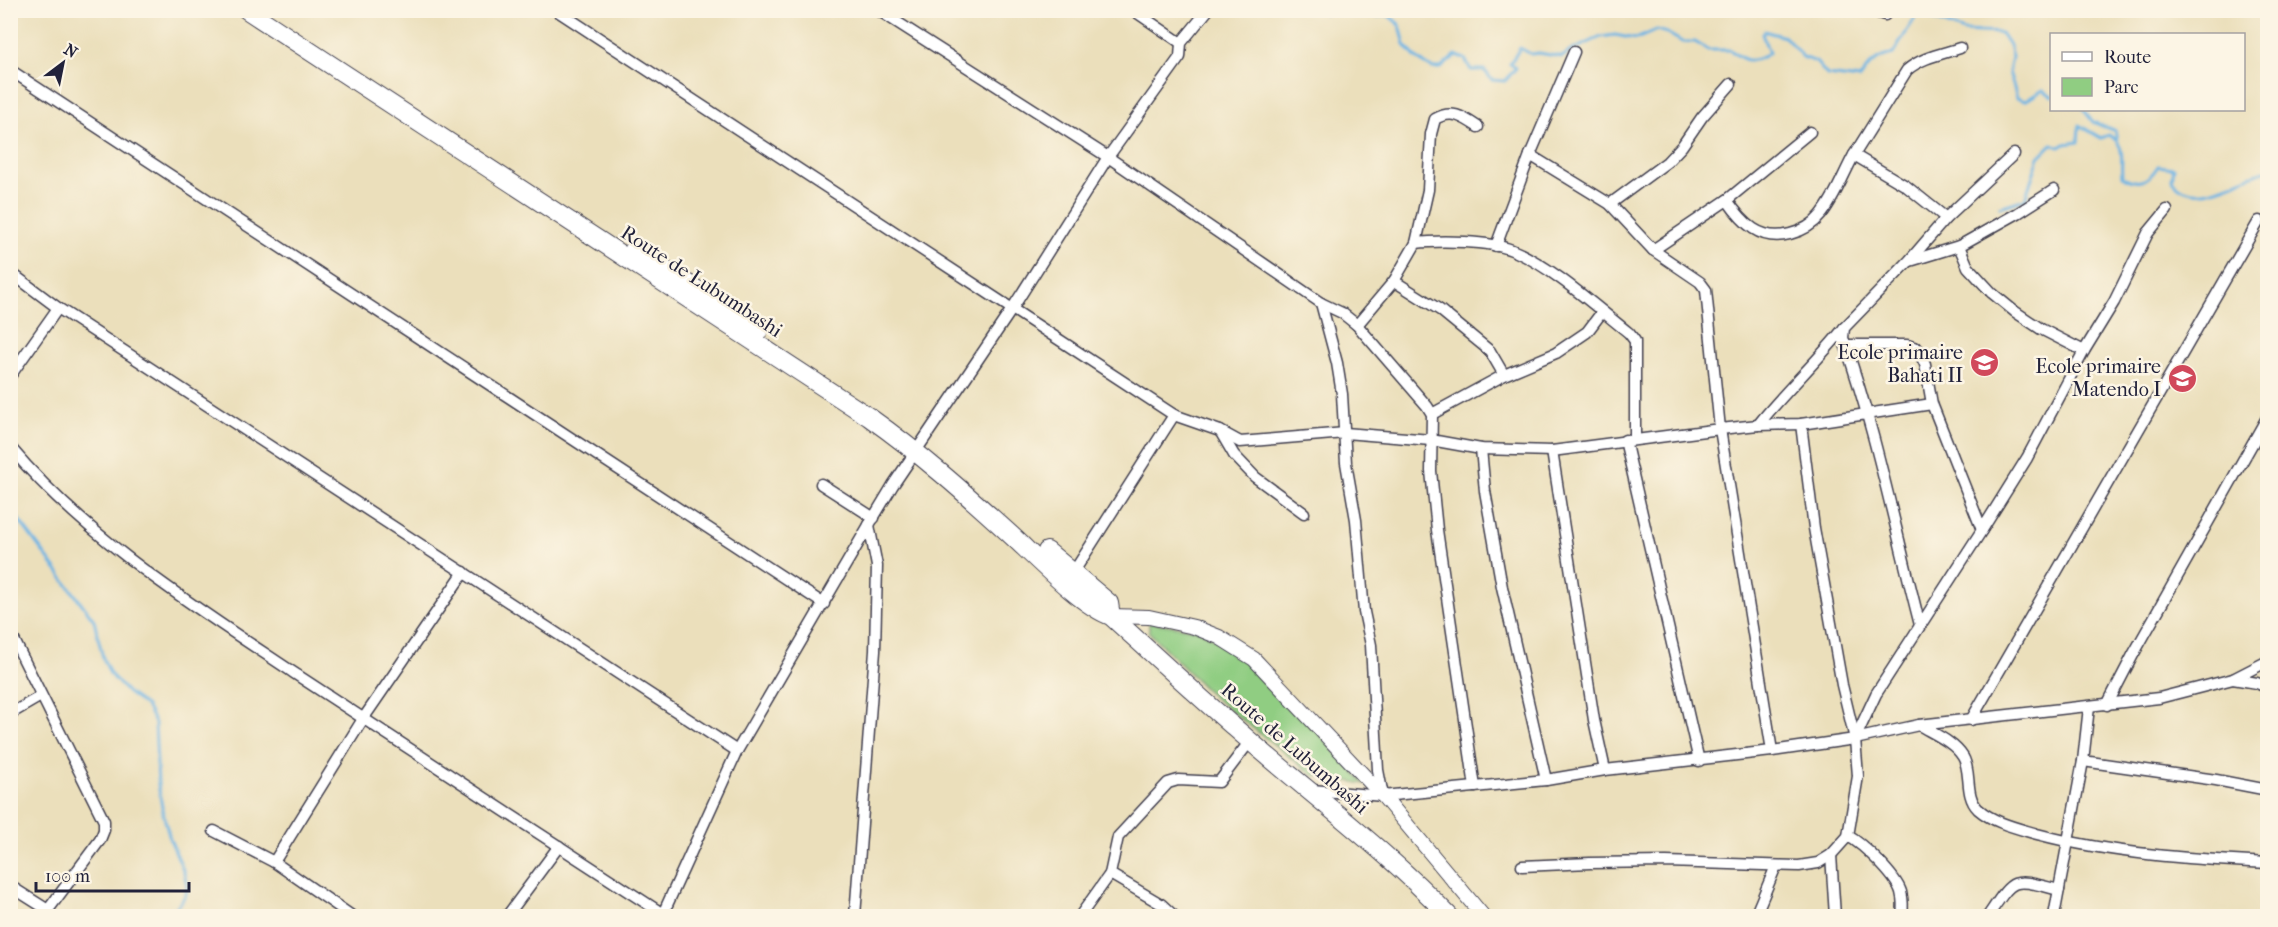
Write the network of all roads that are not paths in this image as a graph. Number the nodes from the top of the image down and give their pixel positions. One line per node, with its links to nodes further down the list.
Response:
1 (247, 10): 56 (highway, Route de Lubumbashi)
2 (267, 10): 56 (highway, Route de Lubumbashi)
3 (556, 10): 35 (street)
4 (878, 10): 19 (street)
5 (1133, 10): 9 (street)
6 (1208, 10): 9 (street)
7 (1869, 10): 8 (street)
8 (1886, 15)
9 (1181, 43): 19 (street)
10 (1960, 48): 18 (street)
11 (1574, 52): 17 (street)
12 (10, 70): 65 (street)
13 (1731, 84): 22 (street)
14 (1478, 127): 26 (street)
15 (1810, 132): 21 (street)
16 (2014, 154): 24 (street)
17 (1530, 155): 22 (street); 27 (street)
18 (1854, 155): 21 (street); 24 (street)
19 (1108, 157): 33 (street); 35 (street)
20 (2054, 190): 28 (street)
21 (1727, 200): 29 (street)
22 (1610, 204): 29 (street)
23 (2167, 210): 40 (street)
24 (1946, 218): 30 (street)
25 (2259, 221): 77 (street)
26 (1416, 243): 27 (street); 32 (street)
27 (1496, 246): 36 (street)
28 (1959, 246): 30 (street); 40 (street)
29 (1653, 250): 50 (street)
30 (1909, 261): 38 (street)
31 (10, 272): 34 (street)
32 (1394, 281): 37 (street); 41 (street)
33 (1321, 303): 37 (street); 52 (street)
34 (58, 308): 42 (street); 63 (street)
35 (1012, 309): 46 (street); 56 (street)
36 (1602, 312): 41 (street); 54 (street)
37 (1357, 326): 44 (street)
38 (1844, 328): 39 (street); 49 (street)
39 (1846, 345): 43 (street); 45 (street)
40 (2084, 351): 62 (street)
41 (1504, 375): 44 (street)
42 (10, 376)
43 (1932, 404): 45 (street); 62 (street)
44 (1432, 414): 53 (street)
45 (1869, 414): 48 (street); 67 (street)
46 (1173, 415): 51 (street); 64 (street)
47 (2268, 416): 73 (street)
48 (1801, 424): 49 (street); 79 (street)
49 (1758, 425): 50 (street)
50 (1720, 429): 54 (street); 82 (street)
51 (1220, 430): 52 (street); 60 (street)
52 (1345, 433): 53 (street); 90 (street)
53 (1431, 440): 57 (street); 87 (street)
54 (1630, 440): 58 (street); 83 (street)
55 (10, 447): 76 (street)
56 (920, 447): 61 (street); 64 (highway, Route de Lubumbashi); 66 (highway, Route de Lubumbashi)
57 (1481, 449): 58 (street); 86 (street)
58 (1552, 451): 85 (street)
59 (821, 484): 61 (street)
60 (1304, 513)
61 (871, 521): 65 (street); 107 (street)
62 (1982, 530): 67 (street)
63 (464, 572): 76 (street); 81 (street)
64 (1073, 573): 66 (highway, Route de Lubumbashi)
65 (824, 604): 81 (street)
66 (1111, 616): 80 (highway, Route de Lubumbashi); 90 (street)
67 (1920, 625): 79 (street)
68 (10, 632): 72 (street)
69 (2268, 661): 70 (street)
70 (2233, 679): 71 (street); 73 (street)
71 (2264, 684)
72 (42, 696): 75 (street); 103 (street)
73 (2107, 705): 74 (street)
74 (2089, 707): 77 (street); 84 (street)
75 (10, 714)
76 (363, 719): 94 (street); 96 (street)
77 (1971, 720): 78 (street)
78 (1919, 725): 79 (street); 93 (street)
79 (1855, 739): 82 (street); 92 (street)
80 (1250, 741): 88 (highway, Route de Lubumbashi); 100 (street)
81 (737, 751): 104 (street)
82 (1772, 751): 83 (street)
83 (1699, 761): 85 (street)
84 (2083, 761): 89 (street); 93 (street)
85 (1605, 770): 86 (street)
86 (1546, 780): 87 (street)
87 (1475, 787): 90 (street)
88 (1309, 790): 90 (street); 110 (highway, Route de Lubumbashi)
89 (2268, 790)
90 (1383, 796): 111 (street)
91 (214, 831): 96 (street)
92 (1848, 836): 95 (street); 114 (street)
93 (2066, 842): 97 (street); 102 (street)
94 (559, 846): 104 (street); 106 (street)
95 (1831, 855): 99 (street); 113 (street)
96 (274, 862): 105 (street)
97 (2268, 863)
98 (1522, 866): 99 (street)
99 (1776, 866): 112 (street)
100 (1110, 874): 108 (street); 109 (street)
101 (10, 886): 103 (street)
102 (2058, 890): 115 (street); 116 (street)
103 (47, 913)
104 (662, 915)
105 (352, 916)
106 (507, 916)
107 (855, 916)
108 (1080, 916)
109 (1174, 916)
110 (1449, 916)
111 (1483, 916)
112 (1755, 916)
113 (1835, 916)
114 (1902, 916)
115 (1988, 916)
116 (2054, 916)

